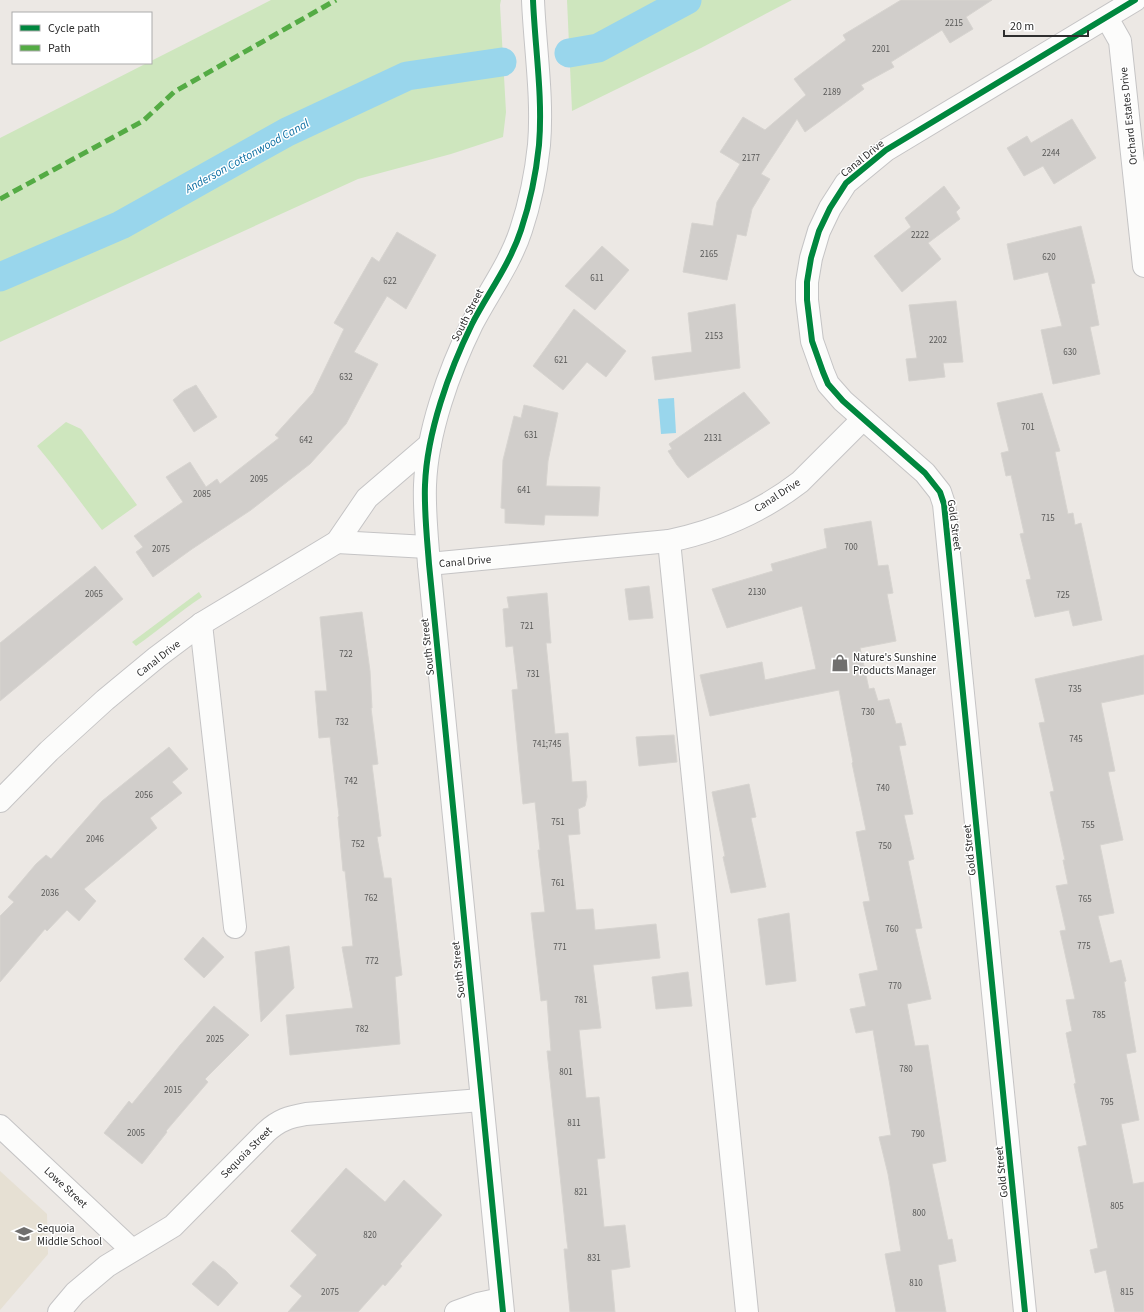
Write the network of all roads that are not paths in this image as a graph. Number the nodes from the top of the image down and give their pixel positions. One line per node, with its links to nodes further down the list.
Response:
1 (1135, 0): 3 (street, Canal Drive)
2 (533, 2): 6 (street, South Street)
3 (1107, 18): 4 (street, Orchard Estates Drive); 5 (street, Canal Drive)
4 (1144, 266)
5 (863, 419): 7 (street, Canal Drive); 20 (street, Gold Street)
6 (430, 444): 8 (street, Canal Drive); 9 (street, South Street)
7 (669, 541): 9 (street, Canal Drive); 19 (street)
8 (337, 542): 9 (street, Canal Drive); 10 (street, Canal Drive)
9 (428, 555): 13 (street, South Street)
10 (201, 624): 11 (street, Canal Drive); 12 (street)
11 (0, 801)
12 (235, 927)
13 (481, 1100): 15 (street, Sequoia Street); 16 (street, South Street)
14 (0, 1126): 15 (street, Lowe Street)
15 (132, 1250): 17 (street, Sequoia Street)
16 (502, 1306): 18 (street)
17 (59, 1312)
18 (456, 1312)
19 (747, 1312)
20 (1025, 1312)

